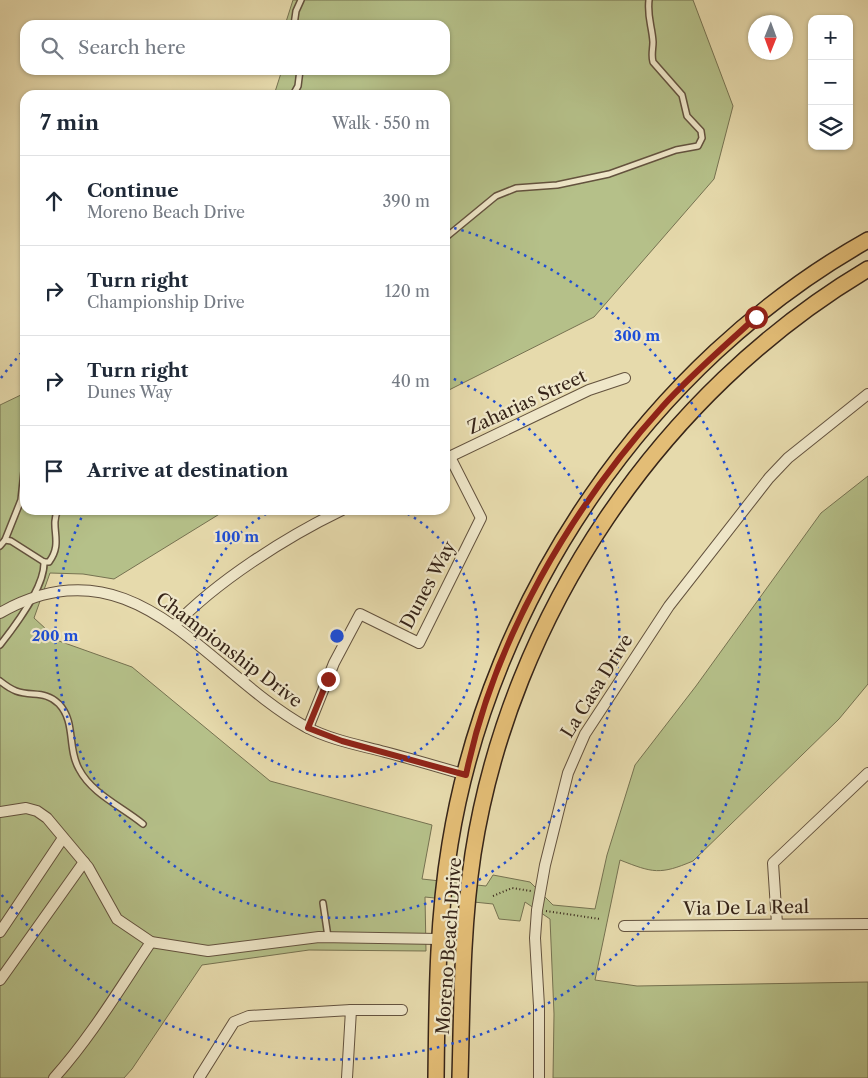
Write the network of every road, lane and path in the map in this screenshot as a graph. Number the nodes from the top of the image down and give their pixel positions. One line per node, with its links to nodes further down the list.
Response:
1 (301, 0): 3 (lane)
2 (649, 0): 6 (lane)
3 (295, 20)
4 (299, 75): 5 (lane)
5 (296, 90)
6 (450, 234)
7 (868, 240): 26 (main road, Moreno Beach Drive)
8 (868, 269): 27 (main road, Moreno Beach Drive)
9 (625, 378): 11 (street, Zaharias Street)
10 (868, 394): 48 (street, La Casa Drive)
11 (450, 457)
12 (450, 463): 24 (street, Dunes Way)
13 (20, 502): 16 (lane)
14 (56, 515): 18 (lane)
15 (332, 515): 21 (street)
16 (5, 540): 17 (lane); 18 (lane)
17 (0, 546)
18 (44, 562): 19 (lane)
19 (32, 598): 20 (street, Championship Drive); 21 (street, Championship Drive); 22 (lane)
20 (0, 613)
21 (174, 626): 24 (street, Championship Drive)
22 (0, 645)
23 (0, 681): 29 (lane)
24 (308, 728): 26 (street, Championship Drive)
25 (868, 774): 33 (street)
26 (466, 775): 27 (main road); 38 (main road, Moreno Beach Drive)
27 (488, 783): 47 (main road, Moreno Beach Drive)
28 (0, 812): 30 (street)
29 (143, 824)
30 (63, 838): 31 (street); 36 (street)
31 (84, 862): 39 (street); 40 (street)
32 (324, 903): 37 (lane)
33 (777, 924): 34 (street, Via De La Real); 35 (street, Via De La Real)
34 (868, 924)
35 (624, 926)
36 (0, 932)
37 (328, 937): 38 (street); 39 (street)
38 (439, 939): 46 (main road, Moreno Beach Drive)
39 (151, 942): 43 (street)
40 (0, 980)
41 (351, 1010): 42 (street); 44 (street); 45 (street)
42 (402, 1010)
43 (54, 1078)
44 (199, 1078)
45 (347, 1078)
46 (436, 1078)
47 (460, 1078)
48 (539, 1078)

